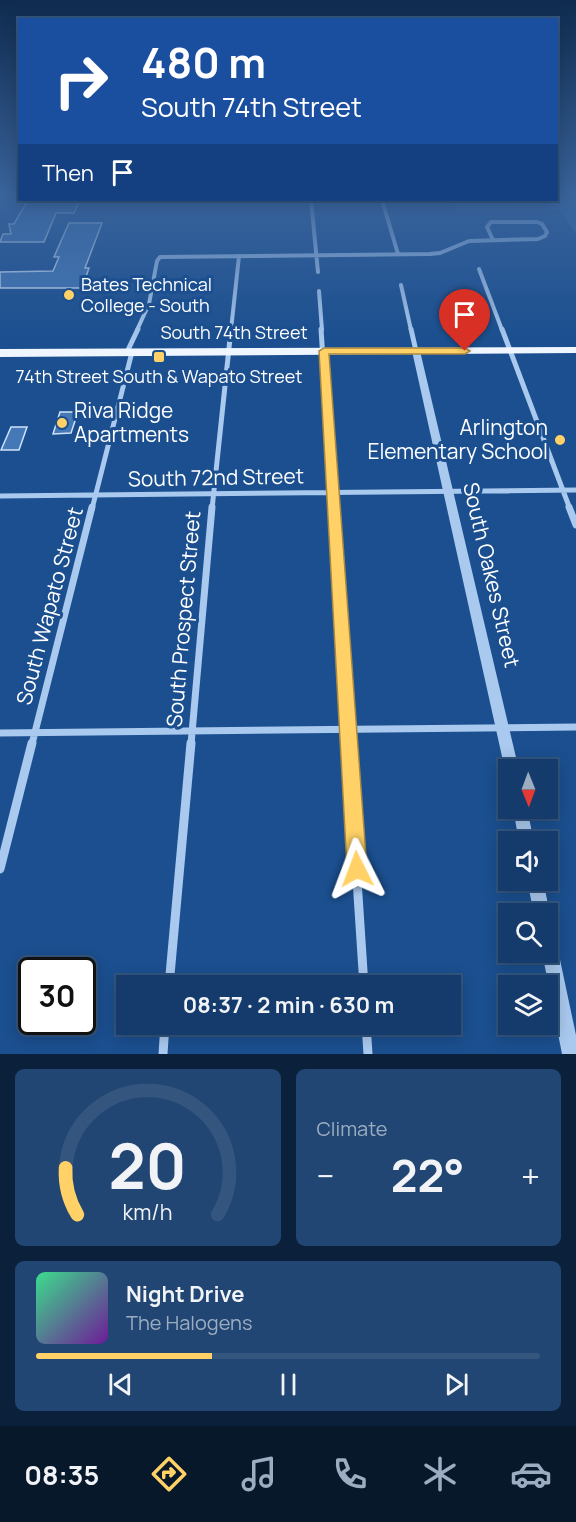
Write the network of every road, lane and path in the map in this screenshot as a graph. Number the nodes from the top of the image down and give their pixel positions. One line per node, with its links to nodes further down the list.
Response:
1 (316, 243): 4 (street)
2 (395, 243): 5 (street)
3 (464, 243): 5 (street)
4 (317, 255): 5 (street); 6 (street); 8 (street)
5 (398, 255)
6 (240, 256): 16 (street, South Wapato Street); 17 (street, South Prospect Street)
7 (479, 269): 14 (street)
8 (318, 272)
9 (401, 285): 13 (street, South Oakes Street)
10 (319, 291): 12 (street)
11 (576, 350): 14 (main road, South 74th Street)
12 (324, 351): 13 (main road, South 74th Street); 17 (main road, South 74th Street); 21 (street)
13 (416, 351): 14 (main road, South 74th Street); 19 (street, South Oakes Street)
14 (508, 351): 20 (street)
15 (0, 352): 16 (main road, South 74th Street)
16 (130, 352): 17 (main road, South 74th Street); 23 (street, South Wapato Street)
17 (230, 352): 22 (street, South Prospect Street)
18 (576, 490): 20 (street, South 72nd Street)
19 (449, 491): 20 (street, South 72nd Street); 21 (street, South 72nd Street); 27 (street, South Oakes Street)
20 (562, 491): 25 (street)
21 (334, 493): 22 (street, South 72nd Street); 28 (street)
22 (213, 494): 23 (street, South 72nd Street); 29 (street, South Prospect Street)
23 (96, 495): 24 (street, South 72nd Street); 31 (street, South Wapato Street)
24 (0, 496)
25 (576, 525)
26 (576, 727): 27 (street)
27 (504, 728): 28 (street); 32 (street, South Oakes Street)
28 (349, 729): 29 (street); 36 (street)
29 (192, 731): 31 (street); 35 (street, South Prospect Street)
30 (0, 733): 31 (street)
31 (33, 733): 33 (street, South Wapato Street)
32 (510, 759)
33 (0, 869)
34 (552, 963): 41 (street)
35 (170, 975)
36 (363, 975)
37 (164, 1035): 39 (street)
38 (367, 1035): 40 (street)
39 (163, 1054)
40 (368, 1054)
41 (571, 1054)

